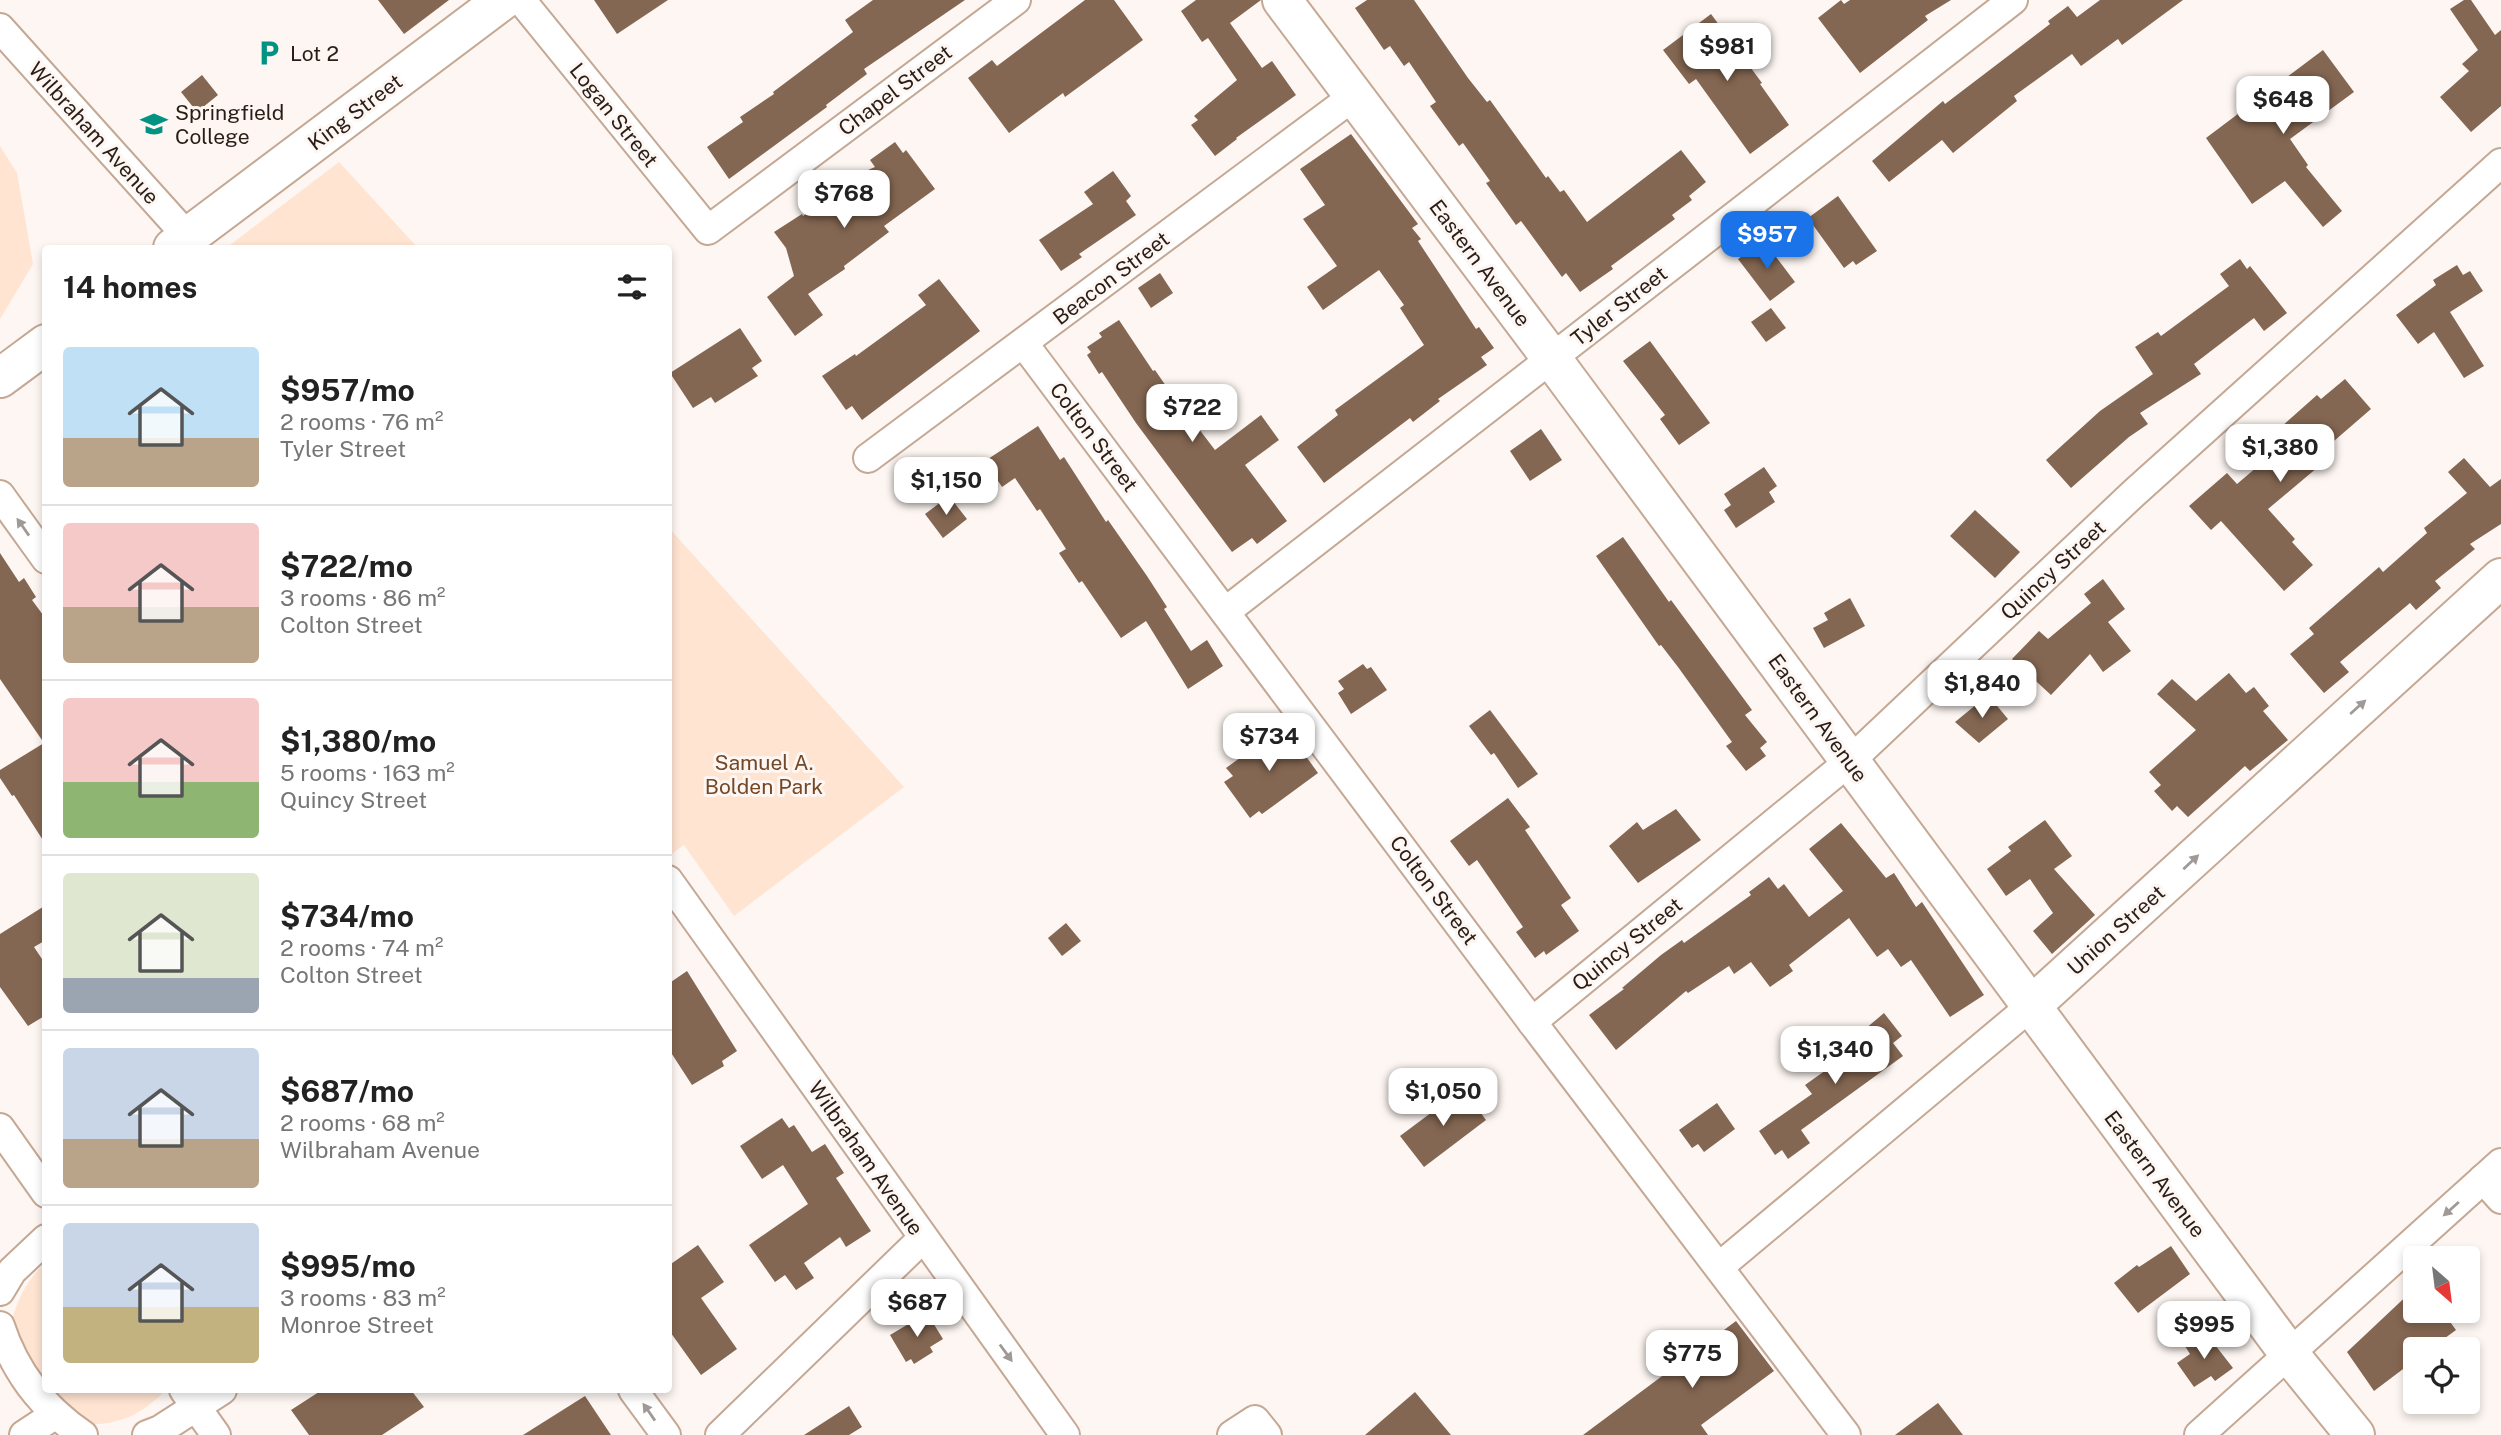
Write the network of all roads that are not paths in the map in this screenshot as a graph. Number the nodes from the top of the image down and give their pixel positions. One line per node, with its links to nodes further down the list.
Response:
1 (503, 0): 10 (street, King Street)
2 (521, 0): 9 (street, Logan Street)
3 (1016, 0): 9 (street, Chapel Street)
4 (1282, 0): 7 (street, Eastern Avenue)
5 (2012, 0): 13 (street, Tyler Street)
6 (0, 29): 10 (street, Wilbraham Avenue)
7 (1354, 96): 11 (street, Beacon Street); 13 (street, Eastern Avenue)
8 (2501, 163): 20 (street, Quincy Street)
9 (708, 230)
10 (180, 243)
11 (1024, 344): 15 (street, Beacon Street); 19 (street, Colton Street)
12 (42, 347): 14 (street)
13 (1552, 359): 19 (street, Tyler Street); 20 (street, Eastern Avenue)
14 (0, 378)
15 (868, 458)
16 (0, 495): 17 (street, one-way to 16)
17 (42, 553)
18 (2501, 578): 22 (street, Union Street, one-way to 18)
19 (1225, 612): 23 (street, Colton Street)
20 (1850, 761): 22 (street, Eastern Avenue); 23 (street, Quincy Street)
21 (672, 886): 27 (street, Wilbraham Avenue)
22 (2031, 1006): 29 (street, Union Street); 32 (street, Eastern Avenue)
23 (1532, 1022): 29 (street, Colton Street)
24 (0, 1128): 26 (street)
25 (2495, 1180): 32 (street, one-way to 32)
26 (42, 1187)
27 (923, 1238): 43 (street); 44 (street, Wilbraham Avenue, one-way to 44)
28 (42, 1243): 30 (street)
29 (1719, 1267): 47 (street, Colton Street)
30 (0, 1291)
31 (0, 1326): 33 (street)
32 (2290, 1355): 48 (street); 49 (street, Eastern Avenue)
33 (6, 1359): 37 (street)
34 (210, 1393): 36 (street)
35 (635, 1393): 42 (street, one-way to 35)
36 (190, 1398): 40 (street); 41 (street)
37 (56, 1414): 38 (street); 39 (street)
38 (24, 1435)
39 (83, 1435)
40 (148, 1435)
41 (216, 1435)
42 (666, 1435)
43 (720, 1435)
44 (1065, 1435)
45 (1232, 1435): 46 (street)
46 (1267, 1435)
47 (1846, 1435)
48 (2199, 1435)
49 (2355, 1435)

